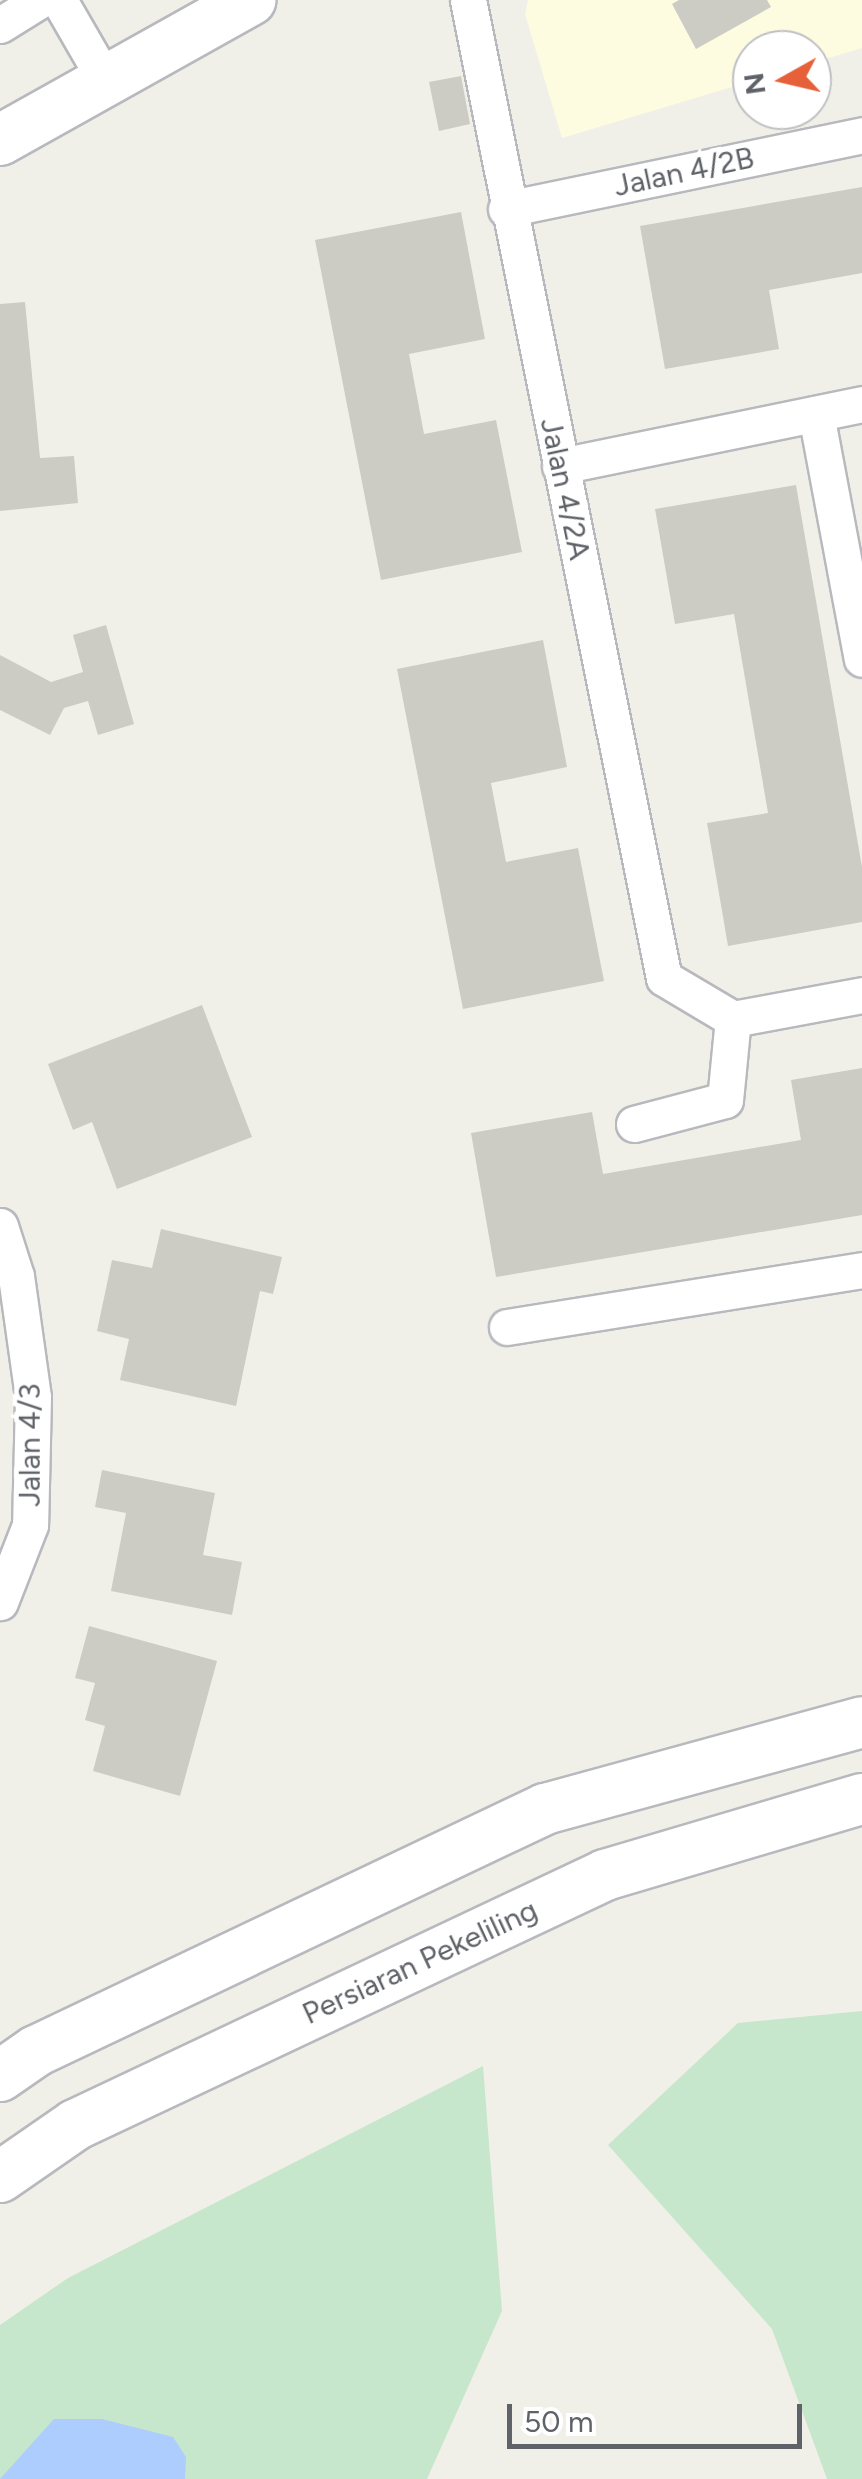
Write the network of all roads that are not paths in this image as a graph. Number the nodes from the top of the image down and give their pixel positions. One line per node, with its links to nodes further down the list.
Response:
1 (40, 0): 5 (street)
2 (59, 0): 6 (street)
3 (250, 0): 6 (main road)
4 (468, 0): 9 (street, Jalan 4/2A)
5 (0, 25)
6 (104, 78): 8 (main road)
7 (862, 135): 9 (street, Jalan 4/2B)
8 (0, 140)
9 (506, 210): 12 (street, Jalan 4/2A)
10 (862, 404): 11 (street)
11 (816, 414): 12 (street); 13 (street)
12 (560, 466): 15 (street, Jalan 4/2A)
13 (862, 659)
14 (862, 994): 15 (street)
15 (733, 1019): 16 (street)
16 (634, 1124)
17 (0, 1226): 20 (street, Jalan 4/3)
18 (862, 1270): 19 (street)
19 (507, 1327)
20 (0, 1602)
21 (862, 1722): 23 (main road)
22 (862, 1799): 24 (main road, Persiaran Pekeliling)
23 (0, 2076)
24 (0, 2177)

